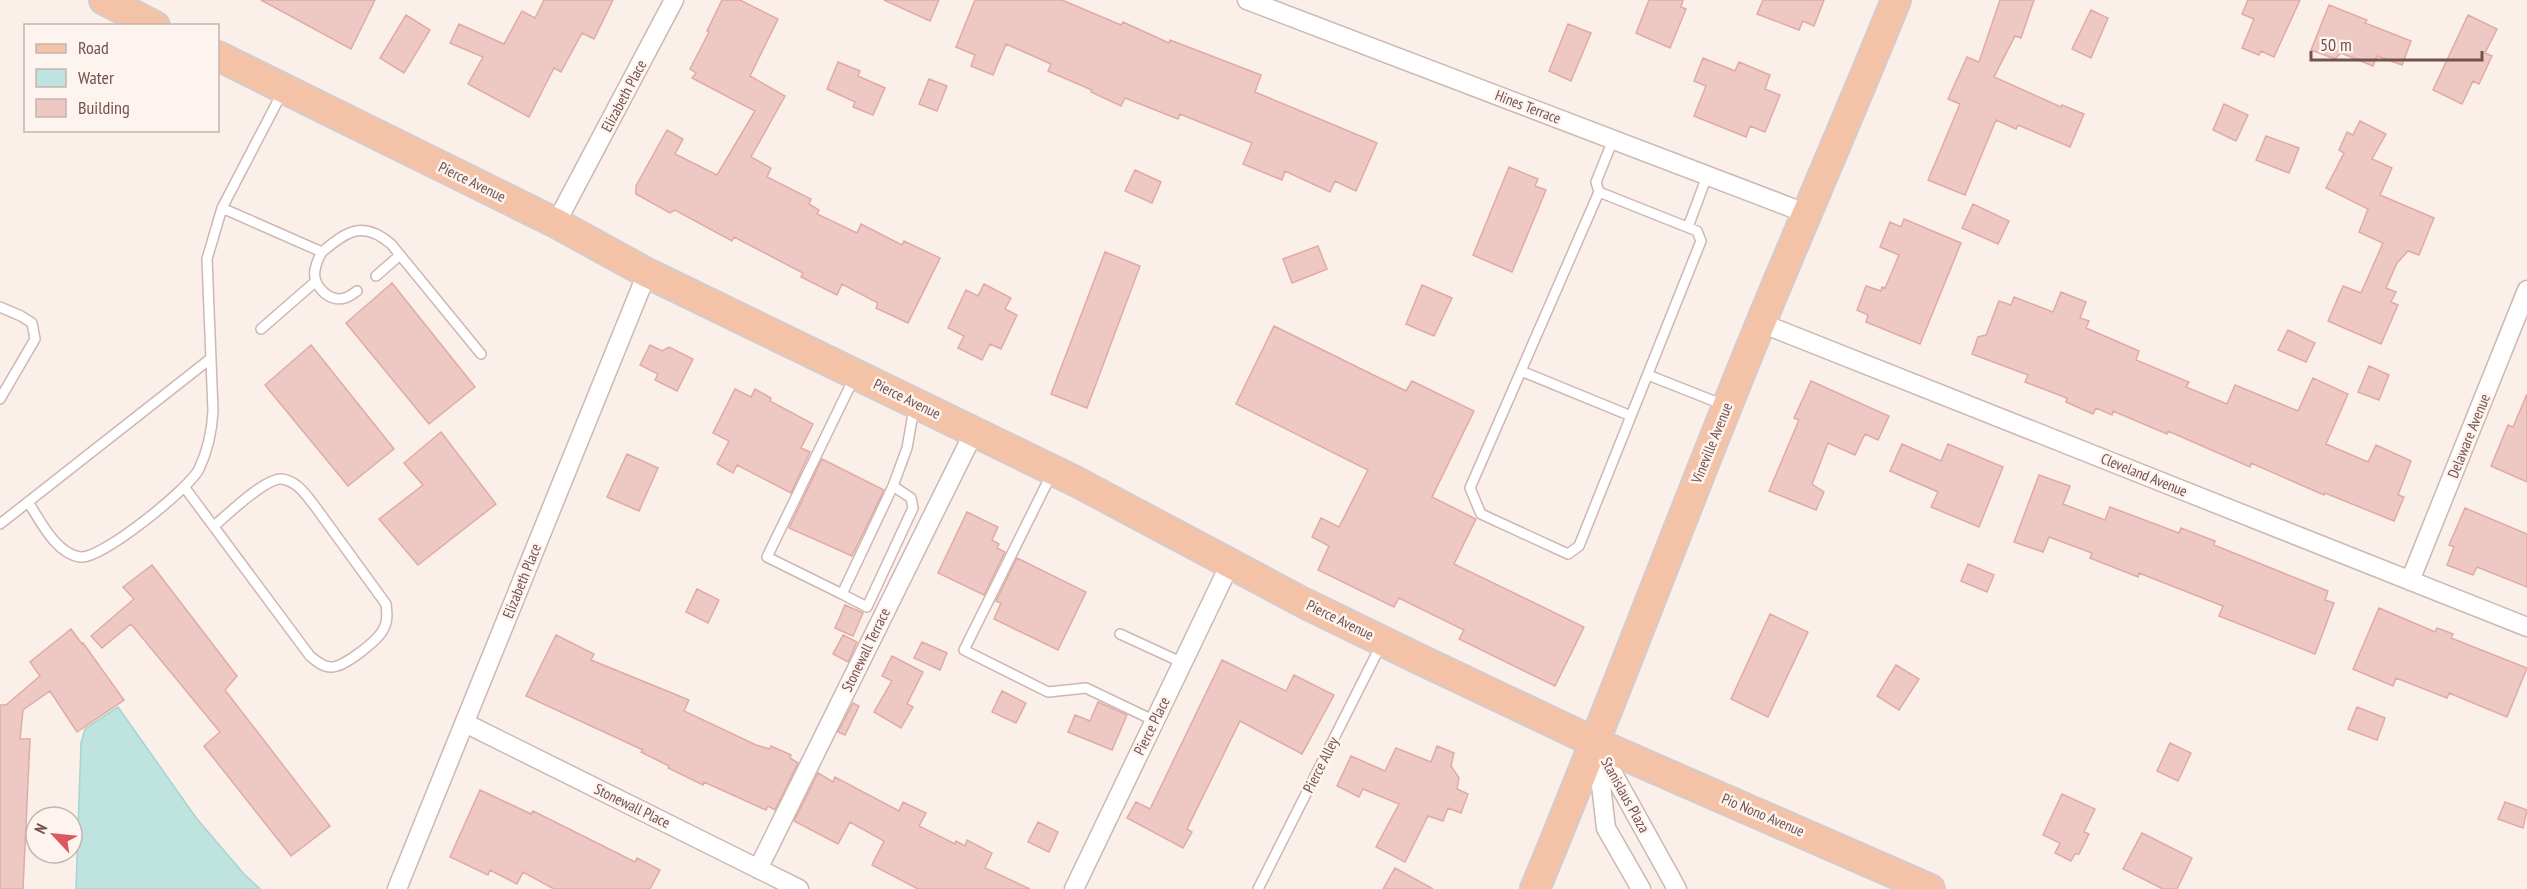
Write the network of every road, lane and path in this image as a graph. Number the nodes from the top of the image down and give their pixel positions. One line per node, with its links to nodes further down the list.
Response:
1 (104, 0): 5 (main road)
2 (675, 0): 13 (street, Elizabeth Place)
3 (1247, 0): 8 (street, Hines Terrace)
4 (1896, 0): 12 (main road, Vineville Avenue)
5 (151, 24)
6 (219, 56): 7 (main road, Pierce Avenue)
7 (284, 89): 11 (lane); 13 (main road, Pierce Avenue)
8 (1613, 140): 9 (street, Hines Terrace); 10 (lane)
9 (1707, 176): 12 (street, Hines Terrace); 14 (lane)
10 (1599, 192): 14 (lane); 27 (lane)
11 (222, 208): 15 (lane); 26 (lane)
12 (1808, 214): 23 (main road, Vineville Avenue)
13 (556, 223): 17 (main road, Pierce Avenue)
14 (1688, 227): 29 (lane)
15 (322, 252): 16 (lane); 19 (lane)
16 (400, 255): 18 (lane); 25 (lane)
17 (647, 273): 28 (main road, Pierce Avenue); 49 (street, Elizabeth Place)
18 (376, 276)
19 (315, 282): 20 (lane); 24 (lane)
20 (357, 291)
21 (2527, 291): 42 (street, Delaware Avenue)
22 (0, 307): 30 (lane)
23 (1761, 323): 32 (main road, Vineville Avenue); 42 (street, Cleveland Avenue)
24 (261, 329)
25 (481, 354)
26 (210, 359): 37 (lane); 38 (lane)
27 (1521, 371): 33 (lane); 33 (lane)
28 (856, 374): 31 (main road, Pierce Avenue); 43 (lane)
29 (1648, 375): 32 (lane); 33 (lane)
30 (0, 399)
31 (915, 402): 34 (main road, Pierce Avenue); 36 (lane)
32 (1727, 406): 50 (main road, Vineville Avenue)
33 (1631, 416)
34 (974, 432): 35 (main road, Pierce Avenue); 51 (street, Stonewall Terrace)
35 (1053, 471): 41 (main road, Pierce Avenue); 48 (lane)
36 (893, 486): 43 (lane); 43 (lane)
37 (186, 488): 38 (lane); 40 (lane)
38 (28, 502): 39 (lane)
39 (0, 524)
40 (213, 526): 40 (lane)
41 (1230, 564): 46 (main road, Pierce Avenue); 47 (street, Pierce Place)
42 (2410, 581): 44 (street, Cleveland Avenue)
43 (842, 594)
44 (2527, 627)
45 (1120, 634): 47 (lane)
46 (1383, 641): 50 (main road, Pierce Avenue); 55 (lane, Pierce Alley)
47 (1183, 663): 48 (street, Pierce Place)
48 (1155, 721): 54 (street, Pierce Place)
49 (465, 723): 51 (street, Stonewall Place); 52 (street, Elizabeth Place)
50 (1596, 743): 56 (main road, Vineville Avenue); 57 (street, Stanislaus Plaza); 58 (street, Stanislaus Plaza); 59 (main road, Pio Nono Avenue)
51 (758, 869): 53 (street, Stonewall Place)
52 (397, 889)
53 (799, 889)
54 (1074, 889)
55 (1258, 889)
56 (1535, 889)
57 (1641, 889)
58 (1677, 889)
59 (1930, 889)

